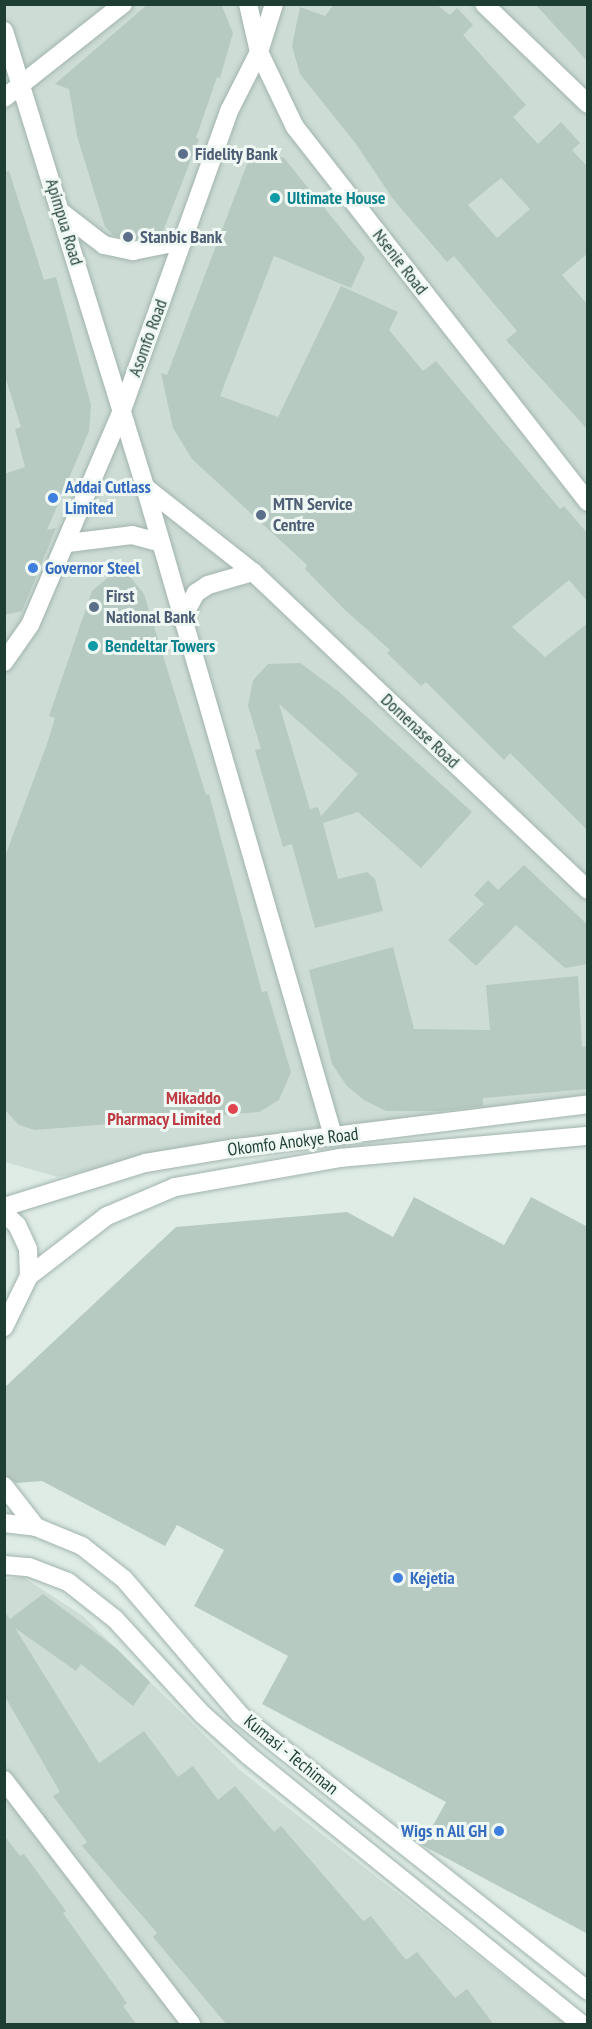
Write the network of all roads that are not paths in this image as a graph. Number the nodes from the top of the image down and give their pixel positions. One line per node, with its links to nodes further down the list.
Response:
1 (123, 4): 7 (street)
2 (249, 4): 6 (street)
3 (274, 4): 6 (street)
4 (484, 4): 9 (street)
5 (4, 31): 7 (street, Apimpua Road)
6 (259, 52): 11 (street, Asomfo Road); 14 (street, Nsenie Road)
7 (21, 84): 8 (street); 10 (street, Apimpua Road)
8 (4, 98)
9 (588, 104)
10 (61, 212): 11 (street); 12 (street, Apimpua Road)
11 (183, 241): 12 (street, Asomfo Road)
12 (122, 413): 13 (street, Apimpua Road); 16 (street, Asomfo Road)
13 (145, 487): 15 (street, Apimpua Road); 17 (street, Domenase Road)
14 (588, 502)
15 (159, 542): 16 (street); 18 (street, Apimpua Road)
16 (68, 543): 19 (street, Asomfo Road)
17 (253, 572): 18 (street); 20 (street, Domenase Road)
18 (182, 620): 22 (street, Apimpua Road)
19 (4, 662)
20 (588, 890)
21 (588, 1104): 22 (street, Okomfo Anokye Road)
22 (333, 1136): 24 (street, Okomfo Anokye Road)
23 (588, 1136): 26 (street, Okomfo Anokye Road)
24 (4, 1207)
25 (4, 1213): 26 (street)
26 (29, 1276): 27 (street)
27 (4, 1327)
28 (4, 1486): 30 (street)
29 (4, 1523): 30 (street, Kumasi - Techiman)
30 (36, 1527): 33 (street, Kumasi - Techiman)
31 (4, 1565): 35 (street)
32 (4, 1780): 34 (street)
33 (588, 1991)
34 (191, 2025)
35 (581, 2025)

